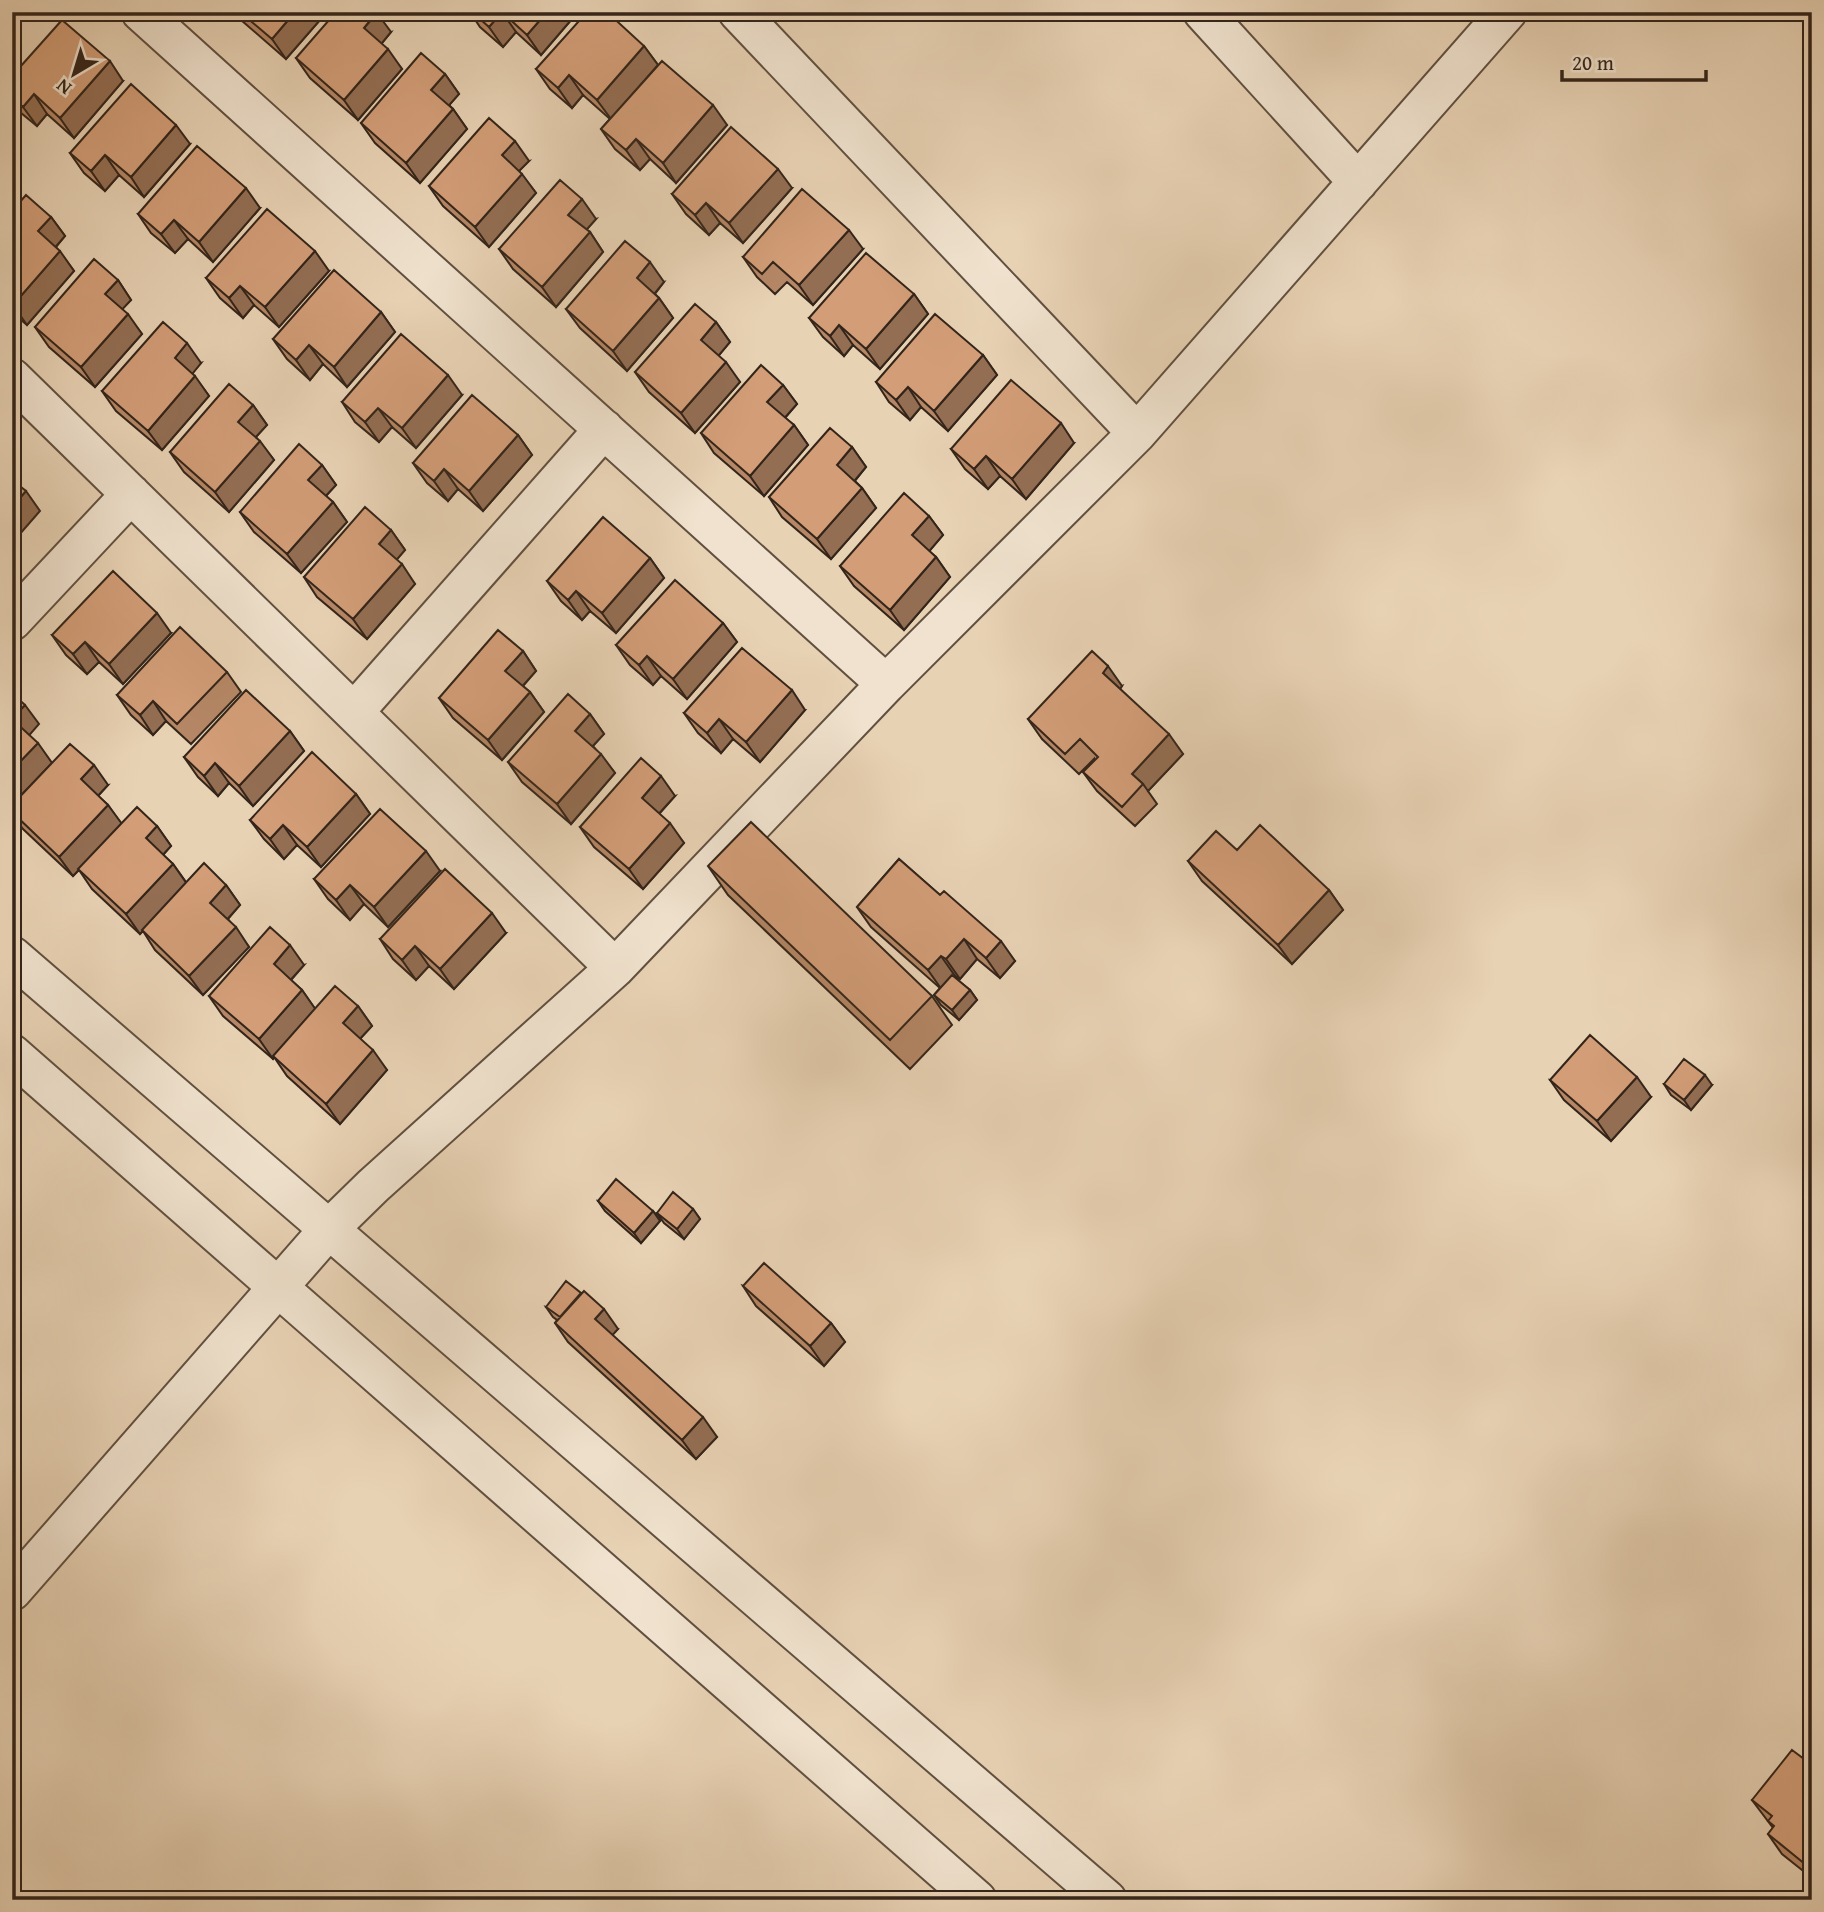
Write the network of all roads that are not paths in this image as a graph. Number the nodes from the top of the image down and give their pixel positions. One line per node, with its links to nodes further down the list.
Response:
1 (141, 12): 7 (street)
2 (738, 12): 8 (street)
3 (1203, 12): 5 (street)
4 (1507, 12): 5 (street)
5 (1358, 182): 8 (street)
6 (12, 378): 9 (street)
7 (604, 429): 11 (street); 12 (street)
8 (1137, 433): 11 (street)
9 (131, 494): 10 (street); 12 (street)
10 (12, 621)
11 (886, 684): 14 (street)
12 (354, 712): 14 (street)
13 (12, 956): 16 (street)
14 (615, 968): 16 (street)
15 (12, 1054): 17 (street)
16 (329, 1229): 17 (street); 20 (street)
17 (278, 1286): 18 (street); 19 (street)
18 (12, 1591)
19 (977, 1900)
20 (1107, 1900)

